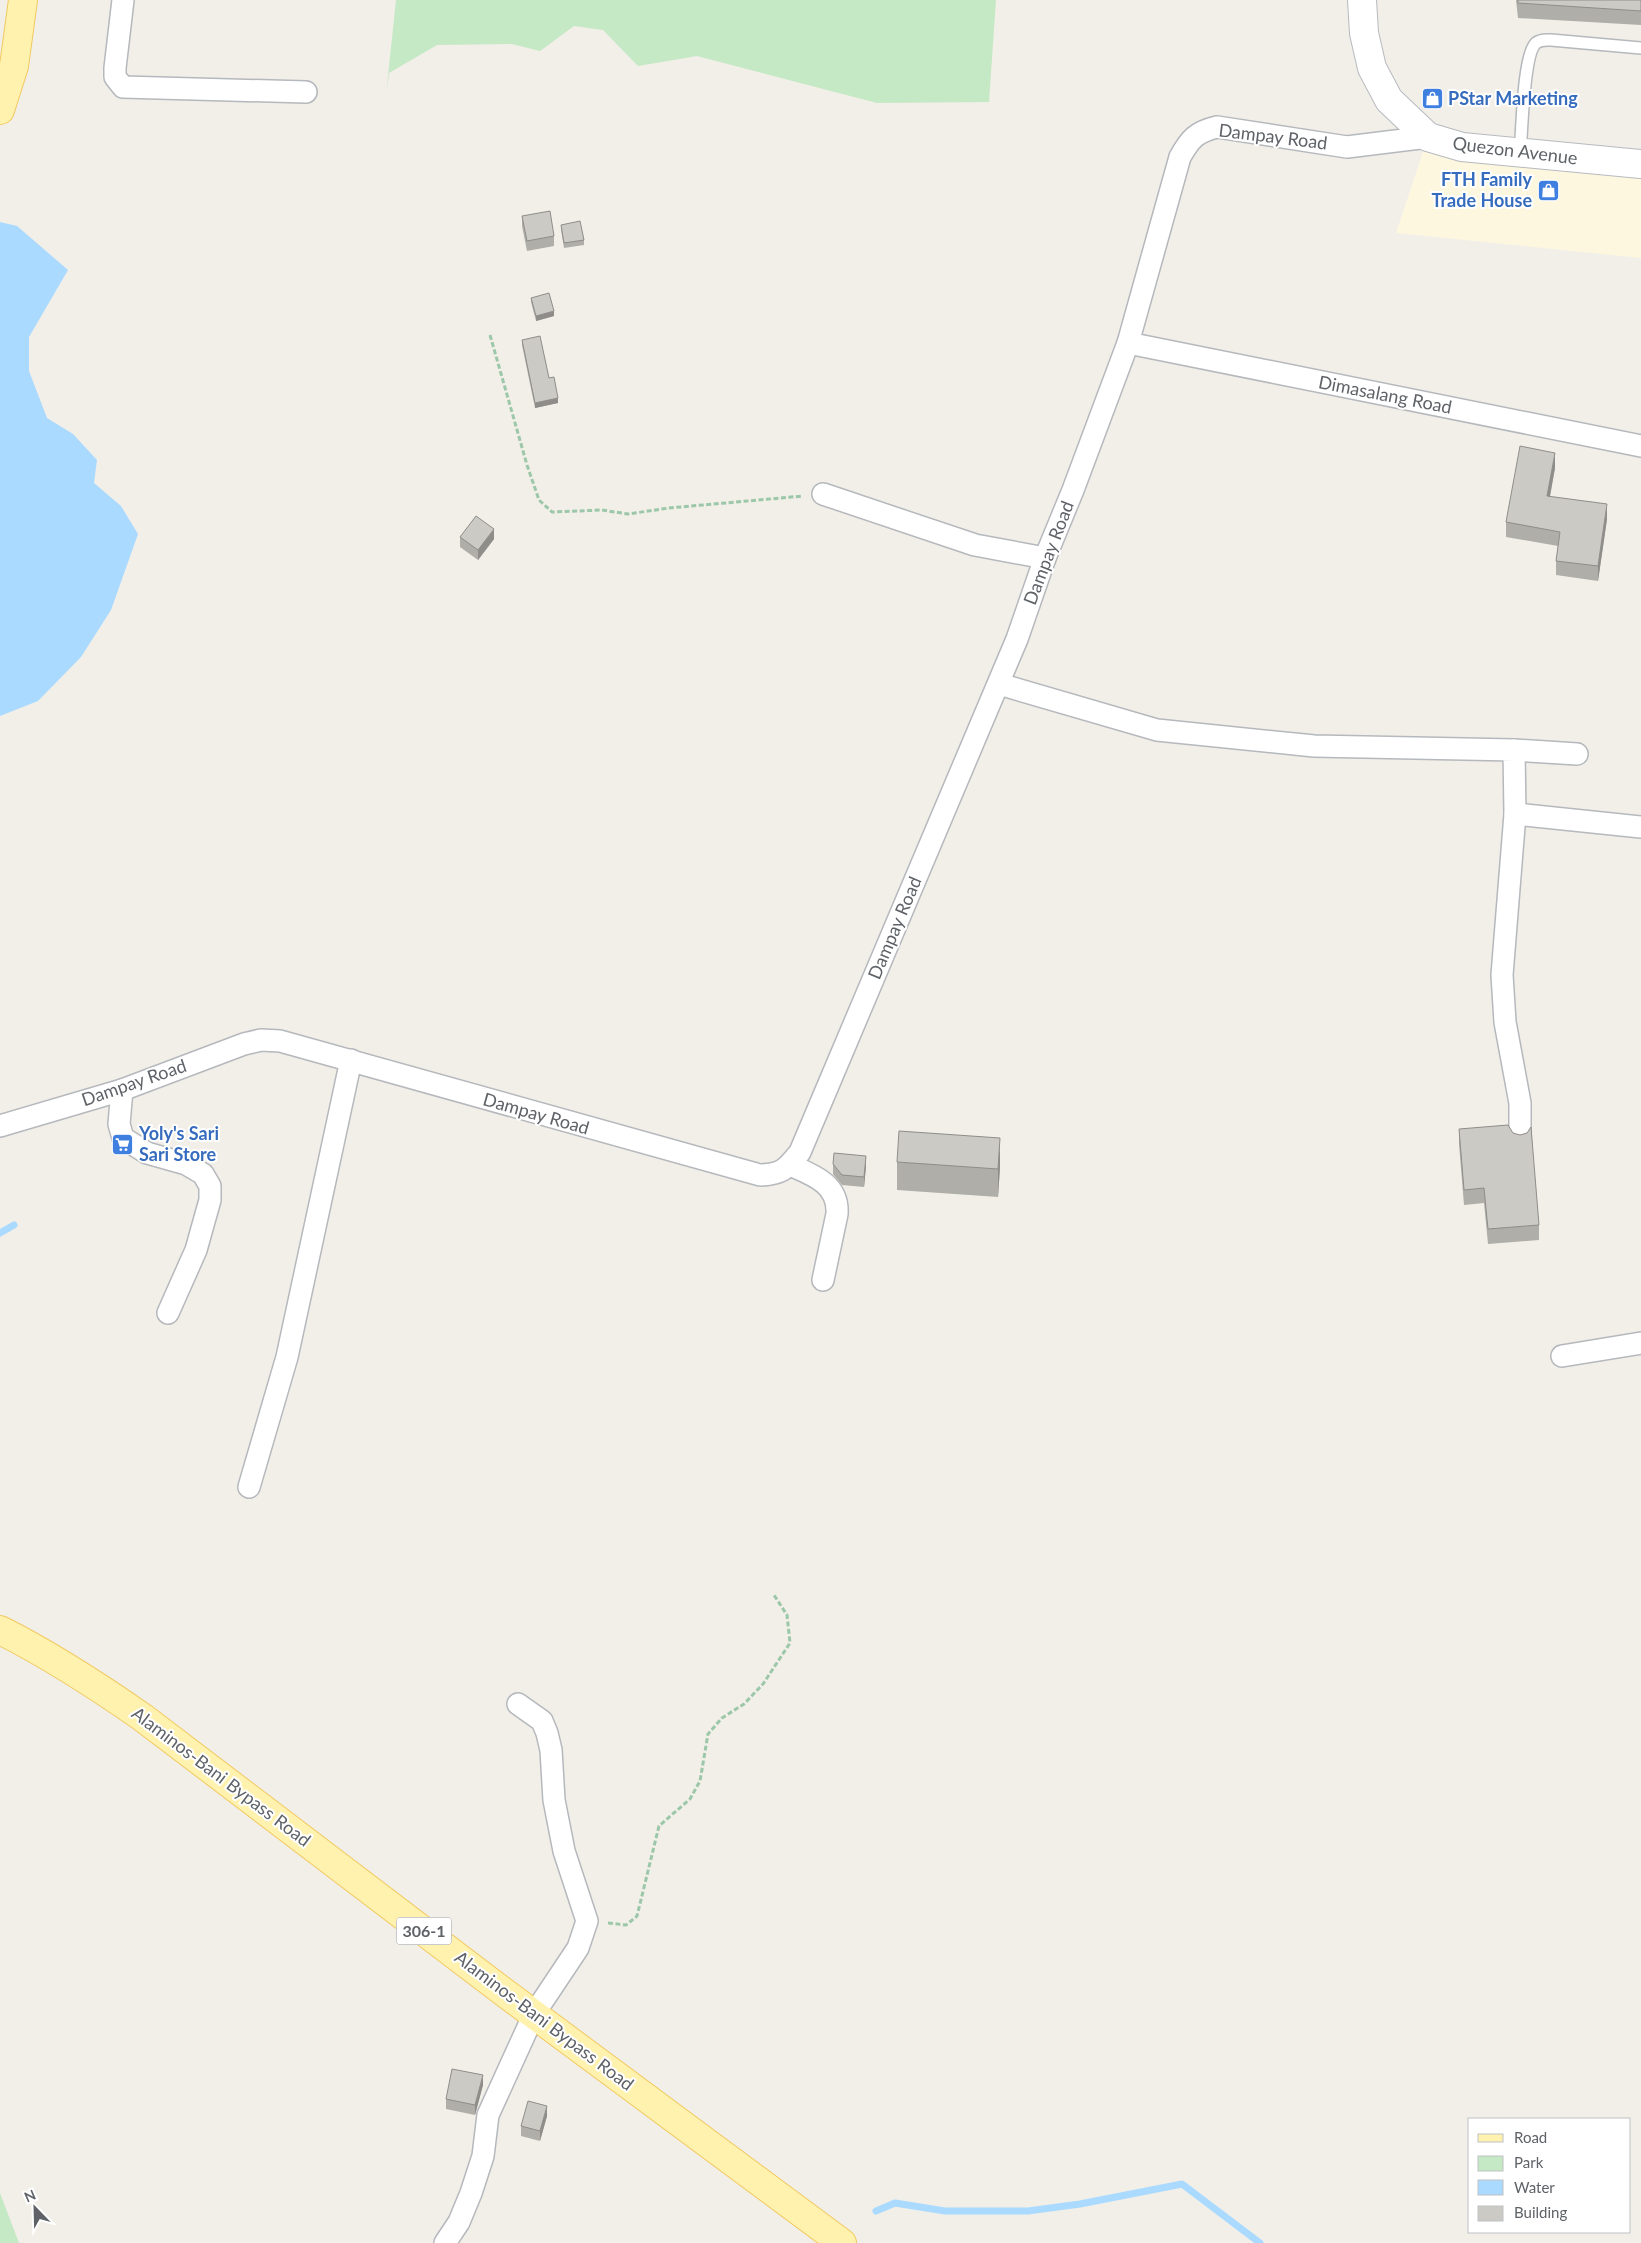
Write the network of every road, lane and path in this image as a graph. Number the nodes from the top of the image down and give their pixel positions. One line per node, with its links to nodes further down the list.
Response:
1 (23, 0): 6 (main road)
2 (123, 0): 5 (street)
3 (1362, 0): 7 (main road, Quezon Avenue)
4 (1641, 48): 8 (lane)
5 (306, 92)
6 (0, 110)
7 (1428, 137): 8 (main road, Quezon Avenue); 11 (street, Dampay Road)
8 (1520, 154): 9 (main road, Quezon Avenue)
9 (1641, 164)
10 (490, 335): 13 (path)
11 (1128, 343): 12 (street, Dimasalang Road); 14 (street, Dampay Road)
12 (1641, 446)
13 (824, 494): 14 (street)
14 (1045, 558): 15 (street, Dampay Road)
15 (999, 684): 16 (street); 24 (street, Dampay Road)
16 (1514, 750): 17 (street); 18 (street)
17 (1577, 754)
18 (1515, 814): 19 (street); 23 (street)
19 (1641, 827)
20 (352, 1060): 21 (street, Dampay Road); 24 (street, Dampay Road); 29 (street)
21 (122, 1090): 22 (street, Dampay Road); 26 (street)
22 (0, 1126)
23 (1520, 1137)
24 (790, 1165): 25 (street)
25 (823, 1280)
26 (168, 1313)
27 (1641, 1343): 28 (street)
28 (1562, 1356)
29 (249, 1487)
30 (774, 1595): 33 (path)
31 (0, 1630): 34 (main road, Alaminos-Bani Bypass Road / 306-1)
32 (518, 1704): 33 (street)
33 (587, 1921): 34 (street)
34 (534, 2014): 35 (street); 36 (main road, Alaminos-Bani Bypass Road / 306-1)
35 (445, 2243)
36 (842, 2243)

